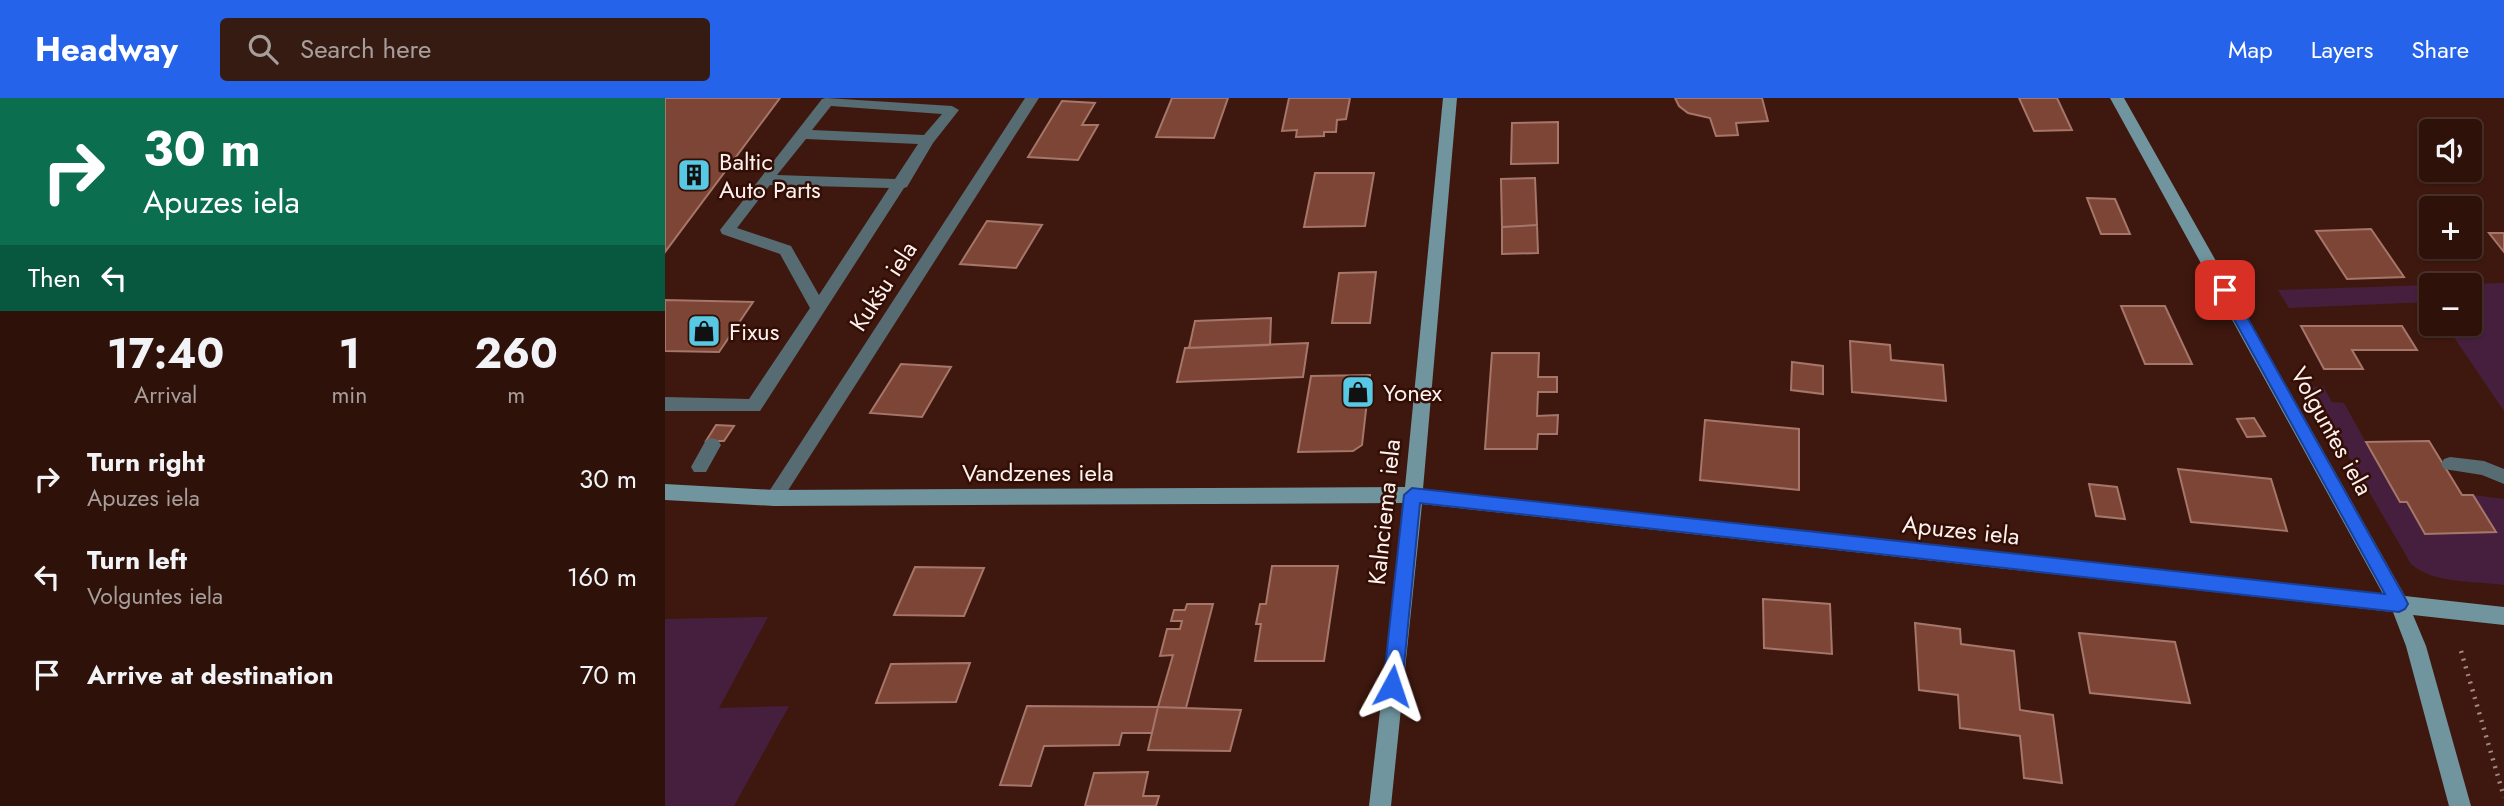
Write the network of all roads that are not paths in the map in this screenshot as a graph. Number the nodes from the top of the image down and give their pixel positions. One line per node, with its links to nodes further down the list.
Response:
1 (1032, 98): 16 (street, Kukšu iela)
2 (1450, 98): 15 (street, Kalnciema iela)
3 (2117, 98): 17 (street, Volguntes iela)
4 (801, 134): 5 (street); 5 (street); 6 (street)
5 (928, 140): 7 (street)
6 (769, 180): 7 (street); 8 (street)
7 (902, 184): 8 (street)
8 (818, 308): 9 (street)
9 (665, 404)
10 (712, 445): 12 (street)
11 (2450, 464): 13 (street)
12 (700, 467)
13 (2504, 477)
14 (665, 492): 16 (street, Vandzenes iela)
15 (1412, 495): 16 (street, Vandzenes iela); 17 (street, Apuzes iela); 19 (street, Kalnciema iela)
16 (774, 498)
17 (2399, 604): 18 (street, Apuzes iela); 20 (street, Volguntes iela)
18 (2504, 616)
19 (1380, 806)
20 (2460, 806)

